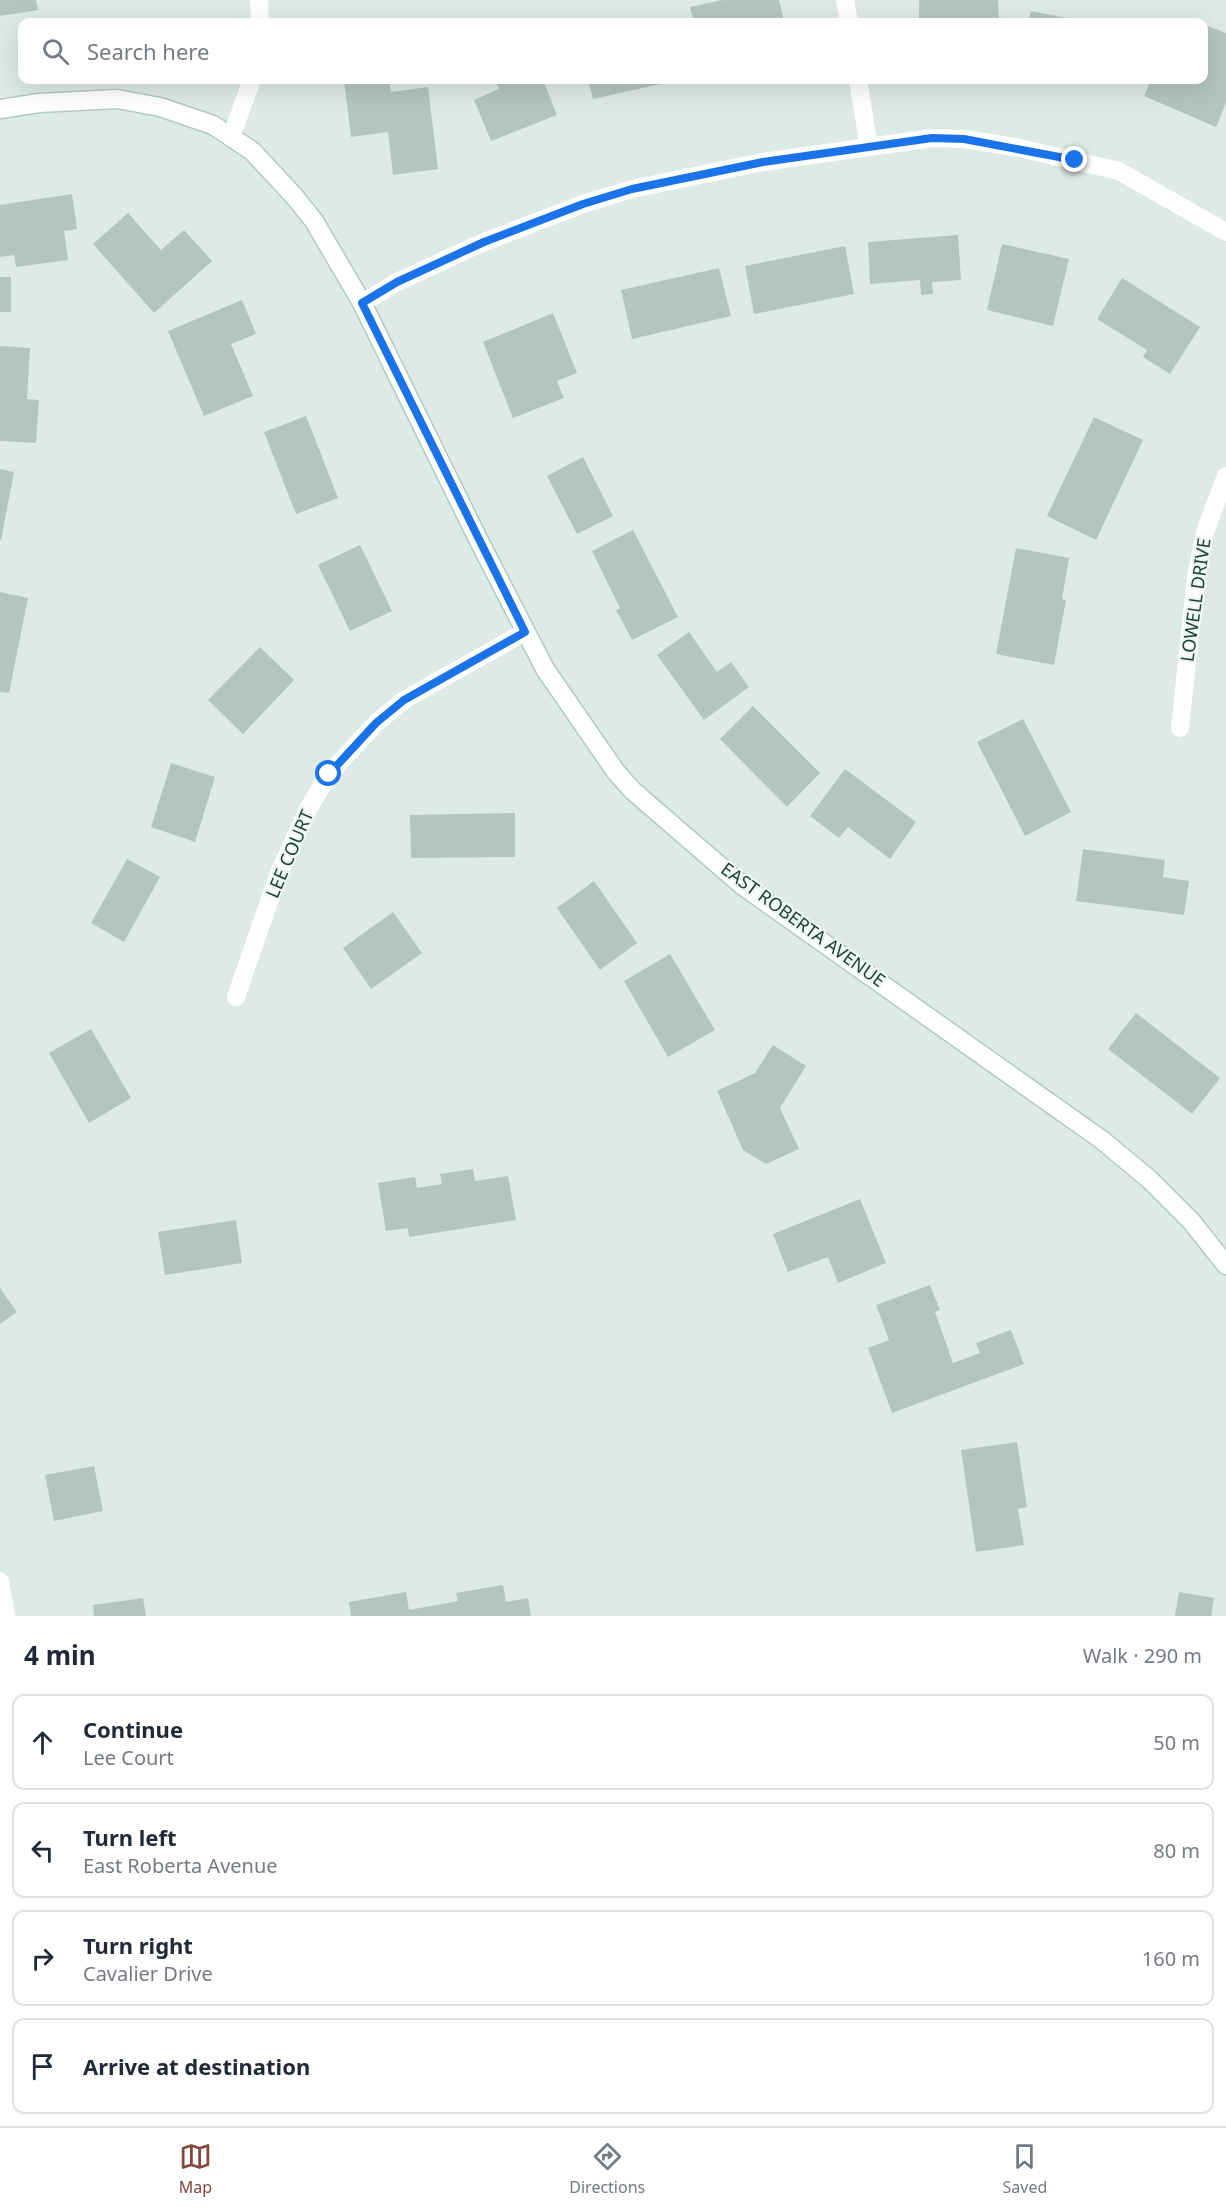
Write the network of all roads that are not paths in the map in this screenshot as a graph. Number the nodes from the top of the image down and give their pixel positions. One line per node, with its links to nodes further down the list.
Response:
1 (259, 0): 3 (street)
2 (845, 0): 4 (street)
3 (260, 18)
4 (848, 18)
5 (251, 84): 8 (street)
6 (859, 84): 9 (street)
7 (0, 109): 8 (street, EAST ROBERTA AVENUE)
8 (231, 137): 11 (street, EAST ROBERTA AVENUE)
9 (869, 147): 10 (street); 11 (street)
10 (1226, 232)
11 (362, 303): 13 (street, EAST ROBERTA AVENUE)
12 (1226, 476): 14 (street, LOWELL DRIVE)
13 (525, 632): 15 (street, LEE COURT); 16 (street, EAST ROBERTA AVENUE)
14 (1180, 728)
15 (236, 997)
16 (1226, 1265)
17 (0, 1581): 18 (street)
18 (6, 1616)

